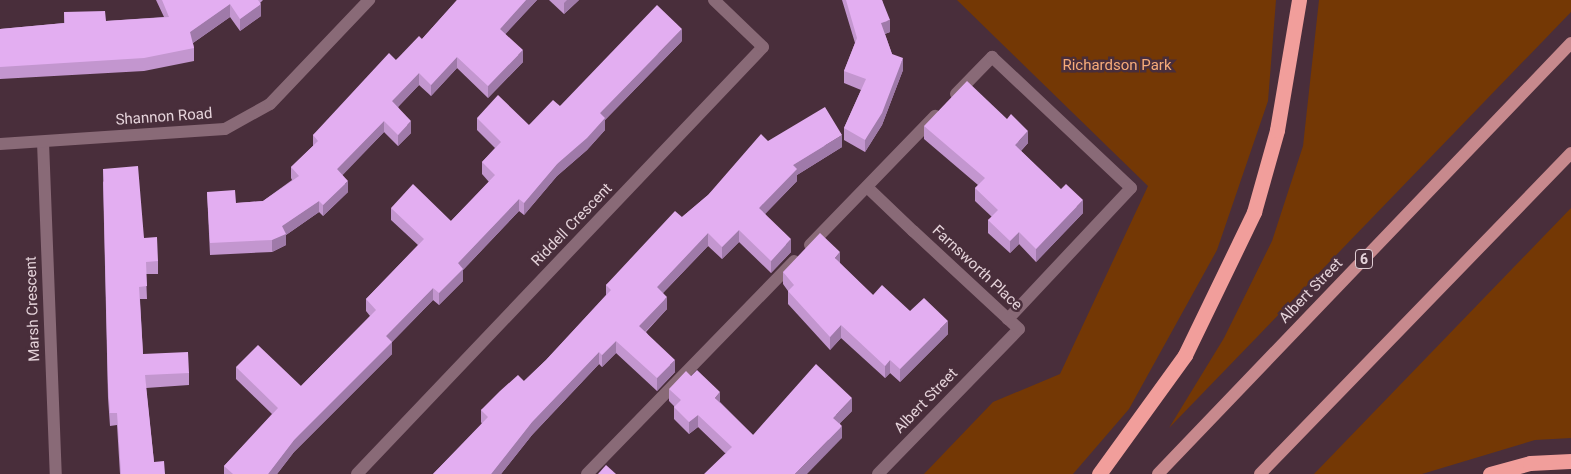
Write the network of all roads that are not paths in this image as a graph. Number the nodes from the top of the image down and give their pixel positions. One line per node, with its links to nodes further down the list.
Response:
1 (369, 0): 5 (street, Shannon Road)
2 (714, 0): 13 (street, Riddell Crescent)
3 (1299, 0): 16 (highway)
4 (1571, 43): 17 (main road, Albert Street / 6)
5 (43, 142): 6 (street, Shannon Road); 12 (street, Marsh Crescent)
6 (0, 144)
7 (1571, 153): 18 (main road)
8 (866, 186): 9 (street, Farnsworth Place); 9 (street); 14 (street)
9 (1008, 319): 10 (street, Farnsworth Place)
10 (1019, 329): 15 (street, Albert Street)
11 (1571, 461): 19 (highway)
12 (56, 474)
13 (356, 474)
14 (587, 474)
15 (878, 474)
16 (1099, 474)
17 (1158, 474)
18 (1260, 474)
19 (1490, 474)

